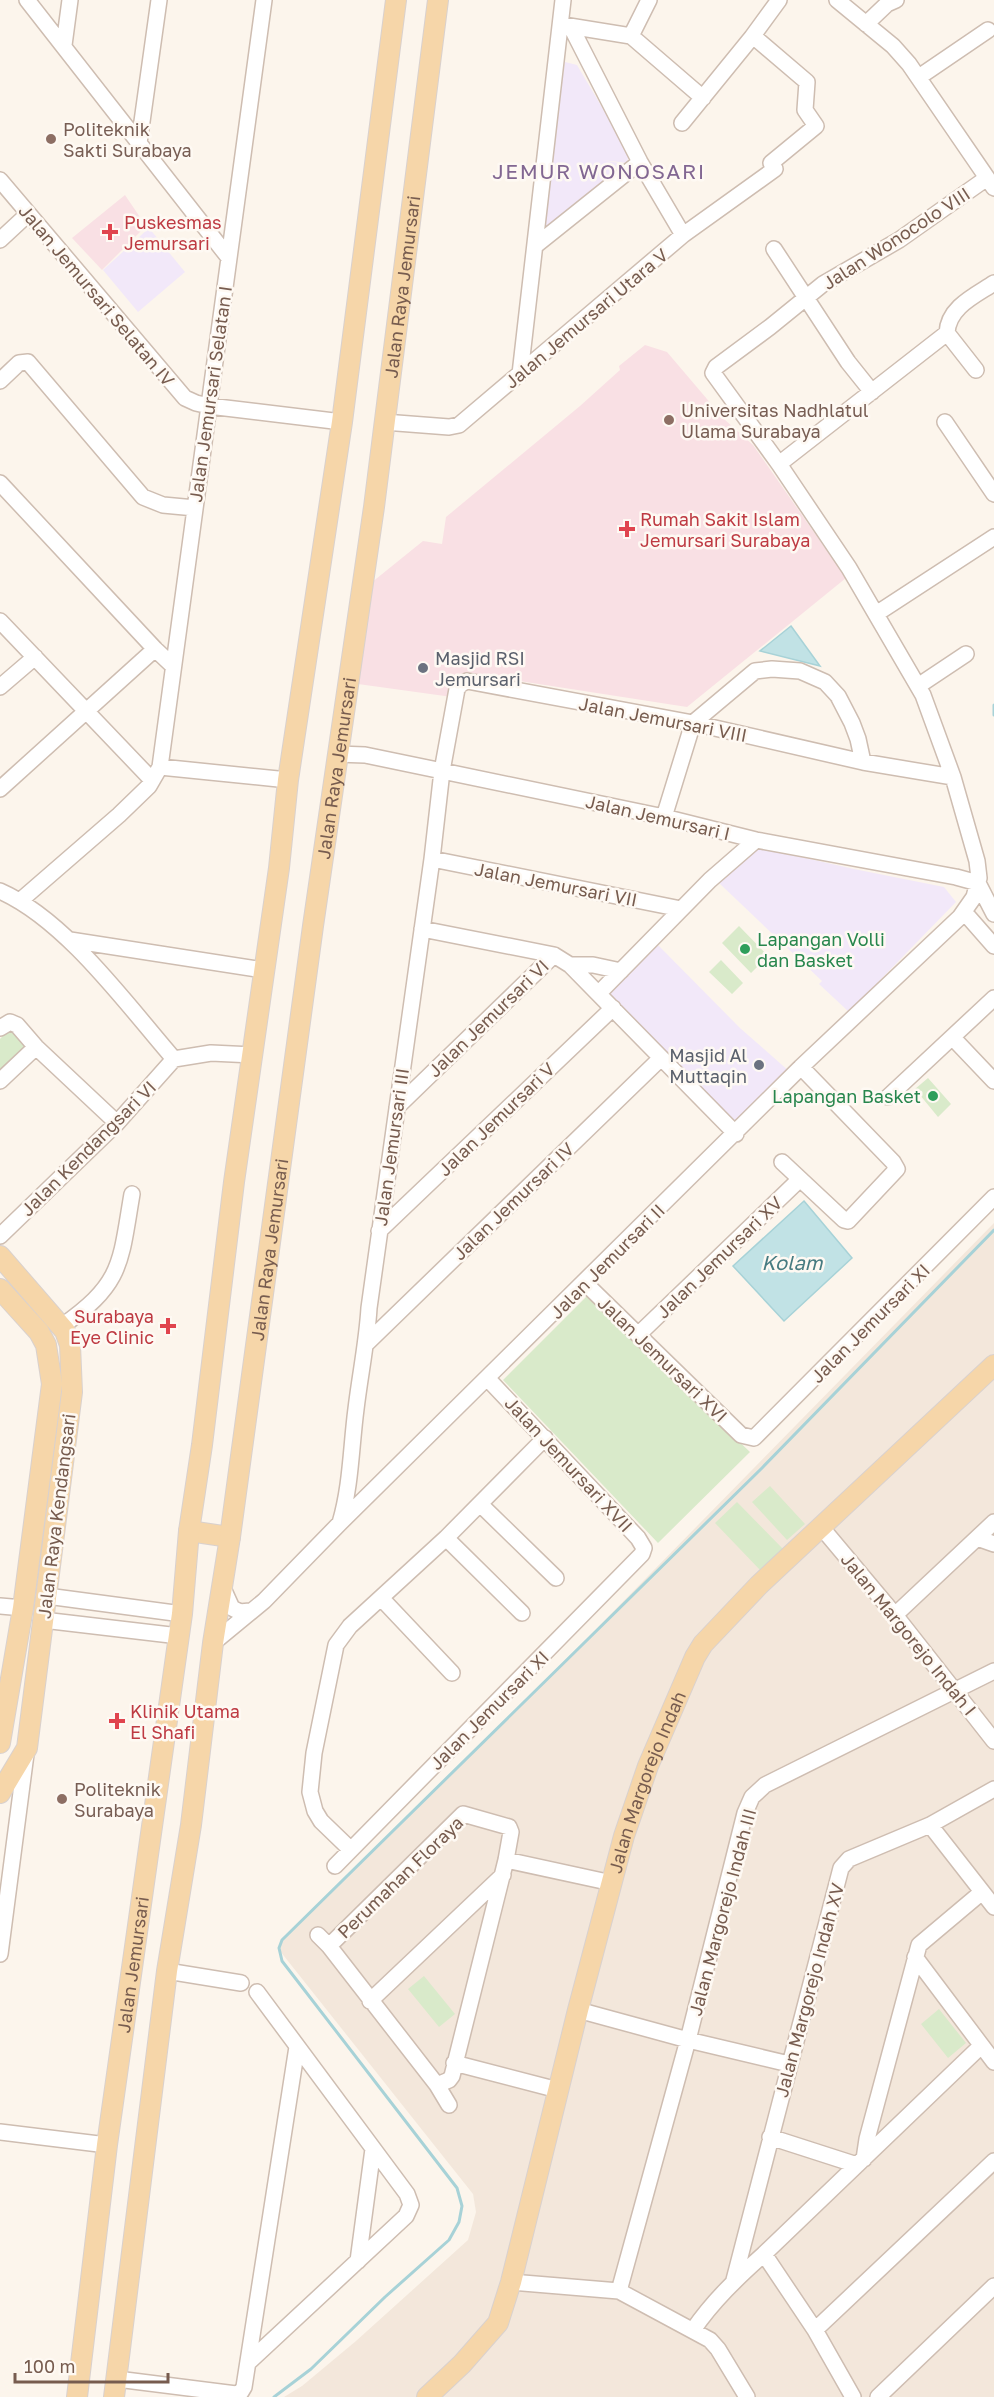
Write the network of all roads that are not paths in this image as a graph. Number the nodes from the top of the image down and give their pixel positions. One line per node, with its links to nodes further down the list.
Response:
1 (27, 0): 17 (street)
2 (70, 0): 17 (street)
3 (159, 0): 21 (street)
4 (264, 0): 30 (street, Jalan Jemursari Selatan I)
5 (396, 0): 41 (main road)
6 (438, 0): 39 (main road, Jalan Raya Jemursari)
7 (563, 0): 13 (street)
8 (649, 0): 15 (street)
9 (779, 0): 16 (street)
10 (837, 0): 12 (street)
11 (896, 0): 12 (street)
12 (866, 24): 18 (street)
13 (565, 26): 15 (street); 22 (street); 28 (street)
14 (988, 30): 18 (street)
15 (631, 36): 19 (street)
16 (753, 36): 19 (street); 26 (street, Jalan Jemursari Utara V)
17 (64, 45): 21 (street)
18 (919, 77): 24 (street)
19 (703, 98): 20 (street)
20 (682, 123)
21 (139, 143): 30 (street)
22 (640, 162): 26 (street); 28 (street)
23 (0, 180): 25 (street, Jalan Jemursari Selatan IV)
24 (991, 183): 32 (street, Jalan Wonocolo VIII)
25 (28, 214): 27 (street); 38 (street, Jalan Jemursari Selatan IV)
26 (683, 235): 35 (street, Jalan Jemursari Utara V)
27 (0, 240)
28 (535, 246): 35 (street)
29 (774, 249): 32 (street)
30 (229, 258): 38 (street, Jalan Jemursari Selatan I)
31 (994, 283): 33 (street)
32 (806, 298): 37 (street); 42 (street, Jalan Wonocolo VIII)
33 (947, 333): 34 (street); 37 (street)
34 (976, 370)
35 (520, 374): 39 (street, Jalan Jemursari Utara V)
36 (0, 381): 45 (street)
37 (872, 392): 42 (street)
38 (209, 406): 41 (street, Jalan Jemursari Selatan IV); 45 (street, Jalan Jemursari Selatan I)
39 (384, 422): 57 (main road, Jalan Raya Jemursari)
40 (945, 422): 44 (street)
41 (342, 423): 62 (main road)
42 (783, 462): 47 (street)
43 (0, 483): 49 (street)
44 (994, 494)
45 (195, 508): 52 (street, Jalan Jemursari Selatan I)
46 (994, 537): 47 (street)
47 (876, 614): 53 (street)
48 (0, 621): 51 (street)
49 (155, 649): 52 (street); 55 (street)
50 (966, 654): 53 (street)
51 (35, 657): 54 (street); 55 (street)
52 (173, 666): 60 (street, Jalan Jemursari Selatan I)
53 (918, 686): 61 (street)
54 (0, 687)
55 (87, 711): 60 (street); 63 (street)
56 (693, 723): 58 (street, Jalan Jemursari VIII); 58 (street); 59 (street, Jalan Jemursari VIII); 64 (street)
57 (337, 754): 59 (street, Jalan Jemursari I); 119 (main road, Jalan Raya Jemursari)
58 (862, 762): 61 (street, Jalan Jemursari VIII)
59 (442, 771): 64 (street, Jalan Jemursari I); 66 (street, Jalan Jemursari III)
60 (154, 777): 62 (street); 69 (street)
61 (953, 777): 67 (street)
62 (288, 780): 78 (main road)
63 (0, 789)
64 (664, 817): 65 (street, Jalan Jemursari I)
65 (756, 840): 67 (street, Jalan Jemursari I); 70 (street)
66 (432, 859): 70 (street, Jalan Jemursari VII); 73 (street, Jalan Jemursari III)
67 (978, 883): 71 (street); 72 (street)
68 (0, 891): 69 (street)
69 (21, 900): 74 (street)
70 (681, 909): 79 (street)
71 (965, 913): 75 (street); 89 (street, Jalan Jemursari II)
72 (994, 914)
73 (422, 930): 76 (street, Jalan Jemursari VI); 93 (street, Jalan Jemursari III)
74 (70, 940): 78 (street); 87 (street)
75 (994, 946)
76 (554, 955): 77 (street, Jalan Jemursari VI); 93 (street, Jalan Jemursari VI)
77 (570, 964): 79 (street, Jalan Jemursari VI); 80 (street, Jalan Jemursari VI)
78 (263, 970): 86 (main road)
79 (621, 971): 80 (street)
80 (599, 993): 82 (street, Jalan Jemursari VI)
81 (994, 998): 84 (street)
82 (613, 1008): 88 (street, Jalan Jemursari VI); 100 (street, Jalan Jemursari V)
83 (0, 1028): 85 (street)
84 (953, 1038): 91 (street); 92 (street)
85 (36, 1047): 90 (street); 94 (street)
86 (253, 1055): 87 (street); 118 (main road)
87 (174, 1059): 94 (street, Jalan Kendangsari VI)
88 (660, 1059): 95 (street, Jalan Jemursari VI); 107 (street, Jalan Jemursari IV)
89 (801, 1067): 95 (street, Jalan Jemursari II); 97 (street)
90 (0, 1081)
91 (994, 1081)
92 (888, 1097)
93 (397, 1107): 100 (street, Jalan Jemursari III)
94 (117, 1123): 101 (street, Jalan Kendangsari VI)
95 (736, 1134): 103 (street, Jalan Jemursari II)
96 (782, 1162): 97 (street)
97 (800, 1179): 106 (street, Jalan Jemursari XV)
98 (132, 1194): 105 (street)
99 (994, 1197): 110 (street, Jalan Jemursari XI)
100 (379, 1231): 107 (street, Jalan Jemursari III)
101 (0, 1236)
102 (4, 1268): 105 (main road, Jalan Raya Kendangsari)
103 (585, 1283): 106 (street, Jalan Jemursari XVI); 109 (street, Jalan Jemursari II)
104 (0, 1289): 112 (main road, Jalan Raya Kendangsari)
105 (62, 1326): 113 (main road, Jalan Raya Kendangsari)
106 (639, 1334): 110 (street, Jalan Jemursari XVI)
107 (367, 1343): 116 (street, Jalan Jemursari III)
108 (994, 1365): 117 (main road, Jalan Margorejo Indah)
109 (488, 1378): 111 (street, Jalan Jemursari XVII); 116 (street, Jalan Jemursari II)
110 (741, 1435)
111 (545, 1438): 114 (street); 123 (street, Jalan Jemursari XVII)
112 (38, 1490): 113 (main road); 129 (main road, Jalan Raya Kendangsari)
113 (60, 1495): 126 (main road, Jalan Raya Kendangsari)
114 (480, 1504): 120 (street); 124 (street)
115 (994, 1522): 121 (street)
116 (340, 1523): 130 (street, Jalan Jemursari II)
117 (822, 1528): 133 (street, Jalan Margorejo Indah I); 149 (main road, Jalan Margorejo Indah)
118 (189, 1531): 119 (main road); 132 (main road, Jalan Jemursari)
119 (230, 1537): 125 (main road, Jalan Jemursari)
120 (446, 1538): 127 (street); 131 (street)
121 (977, 1538): 122 (street); 133 (street)
122 (994, 1544)
123 (642, 1554): 146 (street, Jalan Jemursari XI)
124 (556, 1578)
125 (222, 1586): 130 (street); 136 (main road, Jalan Jemursari)
126 (47, 1596): 132 (street); 134 (main road, Jalan Raya Kendangsari)
127 (382, 1599): 138 (street); 146 (street)
128 (0, 1606): 129 (street)
129 (23, 1608): 141 (main road, Jalan Raya Kendangsari)
130 (250, 1611): 136 (street, Jalan Jemursari II)
131 (522, 1613)
132 (182, 1614): 135 (main road, Jalan Jemursari)
133 (895, 1615): 139 (street, Jalan Margorejo Indah I)
134 (43, 1620): 135 (street); 142 (main road, Jalan Raya Kendangsari)
135 (179, 1636): 170 (main road, Jalan Jemursari)
136 (213, 1642): 154 (main road, Jalan Jemursari)
137 (994, 1671): 139 (street, Jalan Margorejo Indah III)
138 (452, 1673)
139 (956, 1690): 140 (street, Jalan Margorejo Indah I); 159 (street, Jalan Margorejo Indah III)
140 (994, 1741)
141 (0, 1743)
142 (27, 1748): 144 (main road, Jalan Raya Kendangsari); 152 (street)
143 (994, 1789): 145 (street, Jalan Margorejo Indah XV)
144 (0, 1793)
145 (930, 1825): 150 (street); 164 (street, Jalan Margorejo Indah XV)
146 (350, 1849): 147 (street, Jalan Jemursari XI)
147 (335, 1866)
148 (505, 1868): 149 (street); 157 (street); 157 (street, Perumahan Floraya); 163 (street, Perumahan Floraya)
149 (612, 1883): 158 (main road, Jalan Margorejo Indah)
150 (982, 1892): 151 (street); 153 (street)
151 (994, 1907)
152 (0, 1954)
153 (915, 1957): 160 (street); 173 (street)
154 (167, 1971): 155 (street); 184 (main road, Jalan Jemursari)
155 (241, 1983)
156 (256, 1992): 161 (street)
157 (370, 2001): 165 (street, Perumahan Floraya)
158 (578, 2010): 159 (street); 166 (main road, Jalan Margorejo Indah)
159 (688, 2040): 164 (street); 179 (street, Jalan Margorejo Indah III)
160 (981, 2046): 162 (street); 173 (street)
161 (297, 2047): 171 (street); 183 (street)
162 (994, 2062)
163 (454, 2063): 165 (street, Perumahan Floraya); 166 (street)
164 (789, 2064): 169 (street, Jalan Margorejo Indah XV)
165 (437, 2085): 167 (street)
166 (558, 2090): 177 (main road, Jalan Margorejo Indah)
167 (449, 2105)
168 (0, 2132): 170 (street)
169 (770, 2137): 173 (street); 176 (street, Jalan Margorejo Indah XV)
170 (107, 2145): 185 (main road, Jalan Jemursari)
171 (373, 2149): 175 (street); 175 (street)
172 (994, 2161): 181 (street)
173 (860, 2162): 174 (street)
174 (764, 2254): 176 (street); 181 (street)
175 (358, 2260): 183 (street)
176 (734, 2280): 182 (street)
177 (511, 2282): 179 (street); 180 (main road, Jalan Margorejo Indah)
178 (994, 2286): 190 (street)
179 (620, 2291): 182 (street)
180 (500, 2314): 186 (main road, Jalan Margorejo Indah); 187 (main road, Jalan Margorejo Indah)
181 (815, 2330): 189 (street)
182 (693, 2331): 188 (street)
183 (249, 2362): 184 (street)
184 (116, 2388)
185 (77, 2397)
186 (419, 2397)
187 (427, 2397)
188 (747, 2397)
189 (853, 2397)
190 (878, 2397)

